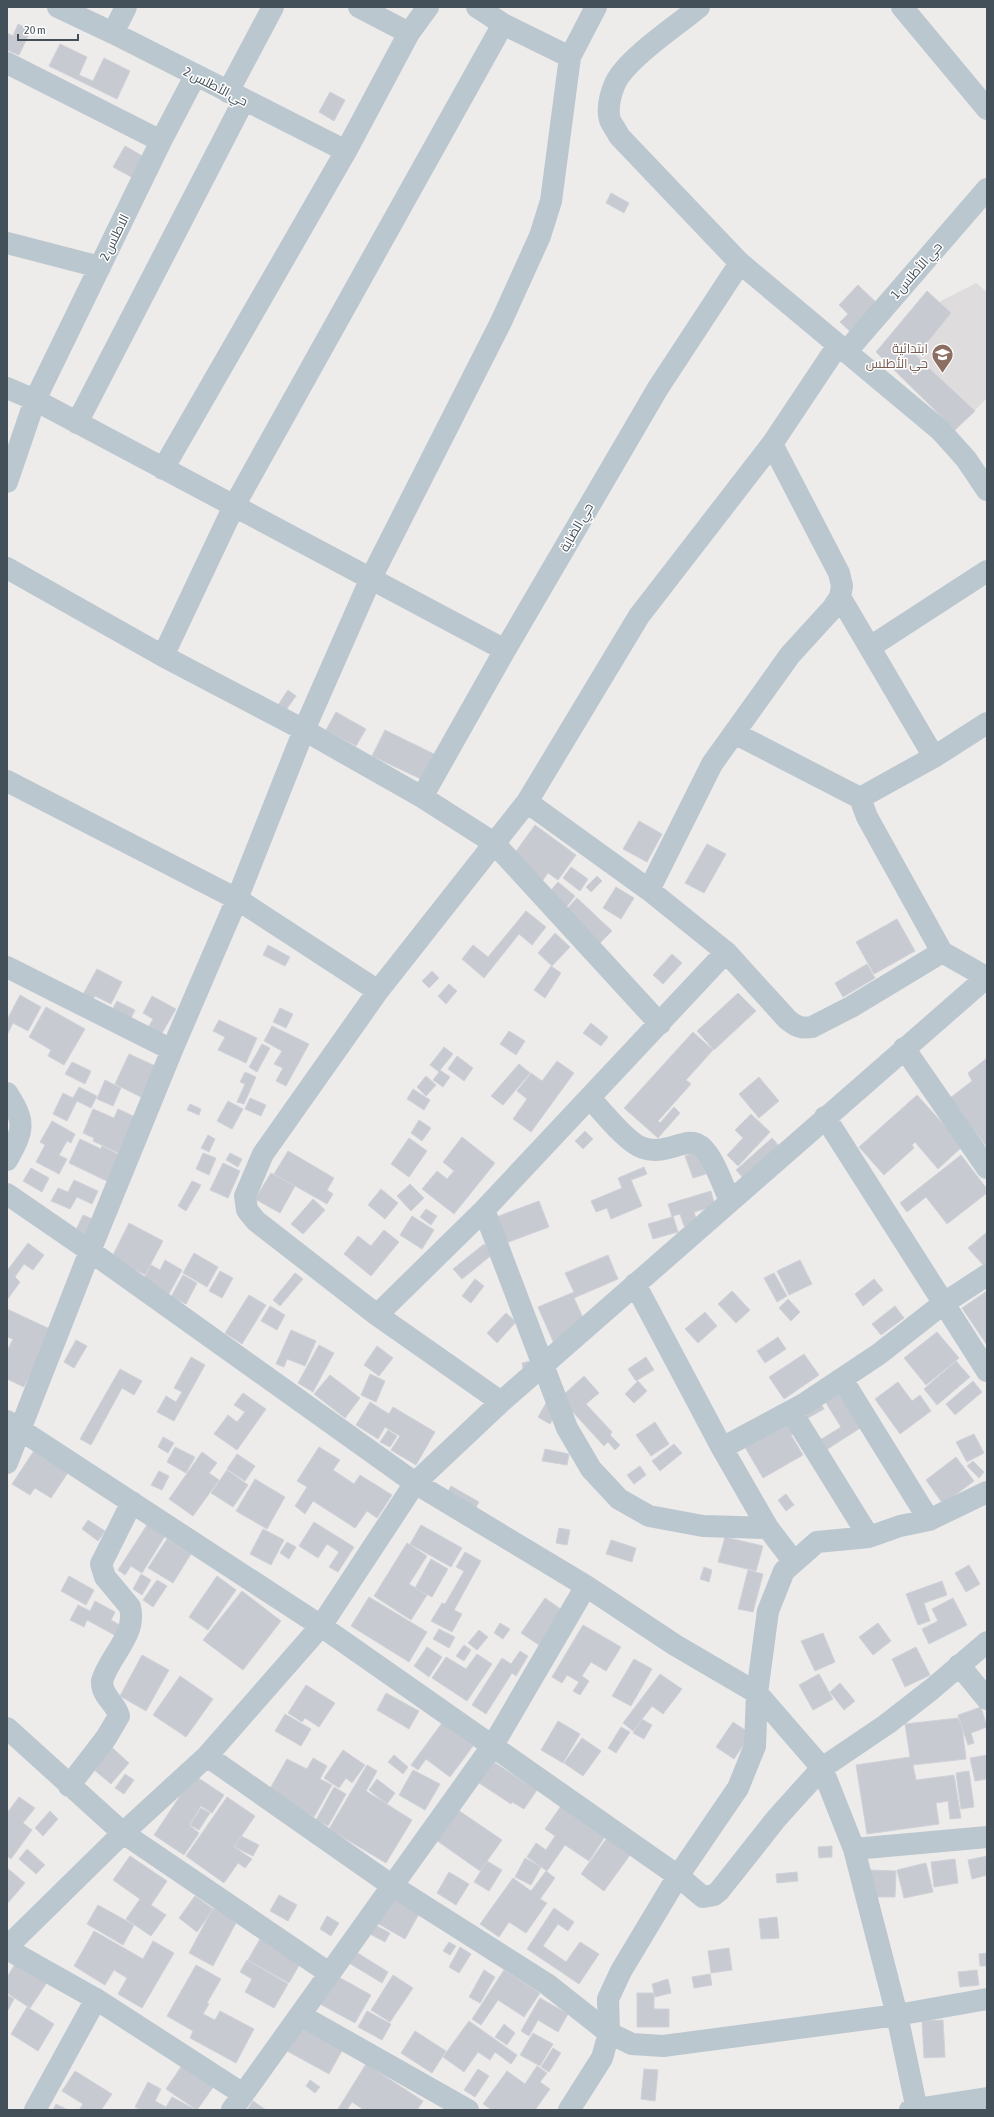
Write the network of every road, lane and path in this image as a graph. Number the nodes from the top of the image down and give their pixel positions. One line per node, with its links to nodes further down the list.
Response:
1 (58, 7): 11 (street, حي الأطلس 2)
2 (126, 7): 11 (street)
3 (273, 7): 16 (street)
4 (359, 7): 12 (street)
5 (428, 7): 12 (street)
6 (477, 7): 10 (street)
7 (596, 7): 13 (street)
8 (699, 7): 22 (street)
9 (902, 7): 17 (street)
10 (503, 24): 13 (street); 32 (street)
11 (113, 33): 15 (street, حي الأطلس 2)
12 (409, 33): 19 (street)
13 (570, 57): 35 (street)
14 (7, 63): 18 (street)
15 (195, 76): 16 (street, حي الأطلس 2); 18 (street, الاطلس 2)
16 (236, 96): 19 (street, حي الأطلس 2); 27 (street)
17 (987, 109)
18 (161, 141): 23 (street, الاطلس 2)
19 (346, 151): 29 (street)
20 (987, 189): 24 (street, حي الأطلس 1)
21 (7, 243): 23 (street)
22 (740, 263): 24 (street); 38 (street, حي الضاية)
23 (100, 267): 26 (street, الاطلس 2)
24 (842, 348): 28 (street); 31 (street)
25 (7, 388): 26 (street)
26 (34, 400): 27 (street); 30 (street, الاطلس 2)
27 (78, 423): 29 (street)
28 (772, 444): 36 (street); 47 (street)
29 (163, 469): 32 (street)
30 (7, 482)
31 (987, 490)
32 (234, 506): 35 (street); 39 (street)
33 (7, 568): 39 (street)
34 (987, 571): 37 (street)
35 (371, 578): 38 (street); 41 (street)
36 (840, 597): 37 (street); 42 (street)
37 (870, 647): 43 (street)
38 (504, 650): 45 (street, حي الضاية)
39 (163, 656): 41 (street)
40 (987, 723): 43 (street)
41 (304, 730): 45 (street); 50 (street)
42 (734, 734): 46 (street); 49 (street)
43 (934, 757): 46 (street)
44 (7, 781): 50 (street)
45 (422, 797): 48 (street)
46 (860, 798): 52 (street)
47 (527, 802): 48 (street); 49 (street)
48 (494, 843): 55 (street); 56 (street)
49 (648, 890): 51 (street)
50 (237, 899): 55 (street); 58 (street)
51 (726, 952): 52 (street); 56 (street)
52 (942, 952): 54 (street)
53 (7, 967): 58 (street)
54 (987, 977): 57 (street)
55 (378, 992): 71 (street)
56 (660, 1024): 60 (street)
57 (904, 1048): 61 (street); 63 (street)
58 (172, 1050): 67 (street)
59 (7, 1093): 62 (street)
60 (590, 1098): 65 (street); 66 (street)
61 (825, 1117): 65 (street); 70 (street)
62 (7, 1160)
63 (987, 1168)
64 (7, 1194): 67 (street)
65 (730, 1201): 69 (street)
66 (484, 1210): 71 (street); 72 (street)
67 (90, 1251): 77 (street); 80 (street)
68 (987, 1275): 70 (street)
69 (635, 1284): 72 (street); 78 (street)
70 (944, 1303): 73 (street); 74 (street)
71 (377, 1315): 75 (street)
72 (543, 1365): 75 (street); 84 (street)
73 (987, 1371)
74 (842, 1379): 76 (street); 83 (street)
75 (501, 1402): 80 (street)
76 (791, 1411): 78 (street); 85 (street)
77 (14, 1426): 79 (street); 82 (street)
78 (722, 1448): 84 (street)
79 (7, 1463)
80 (415, 1483): 87 (street); 88 (street)
81 (987, 1492): 83 (street)
82 (132, 1502): 88 (street); 97 (street)
83 (929, 1520): 85 (street)
84 (768, 1528): 86 (street)
85 (869, 1537): 86 (street)
86 (794, 1562): 91 (street)
87 (586, 1586): 91 (street); 94 (street)
88 (321, 1626): 94 (street); 95 (street)
89 (987, 1642): 90 (street)
90 (959, 1665): 92 (street); 96 (street)
91 (757, 1693): 96 (street); 101 (street)
92 (987, 1699)
93 (7, 1728): 97 (street)
94 (493, 1745): 101 (street); 102 (street)
95 (207, 1756): 98 (street); 102 (street)
96 (822, 1768): 100 (street); 101 (street)
97 (69, 1786): 98 (street)
98 (123, 1833): 103 (street); 104 (street)
99 (987, 1836): 100 (street)
100 (854, 1849): 108 (street)
101 (678, 1876): 109 (street)
102 (391, 1885): 104 (street); 109 (street)
103 (7, 1948): 105 (street)
104 (329, 1973): 107 (street)
105 (96, 1999): 111 (street); 112 (street)
106 (987, 1999): 108 (street)
107 (300, 2015): 111 (street); 113 (street)
108 (897, 2015): 109 (street); 115 (street)
109 (609, 2033): 114 (street)
110 (987, 2098): 115 (street)
111 (238, 2102)
112 (35, 2110)
113 (468, 2110)
114 (569, 2110)
115 (915, 2110)

